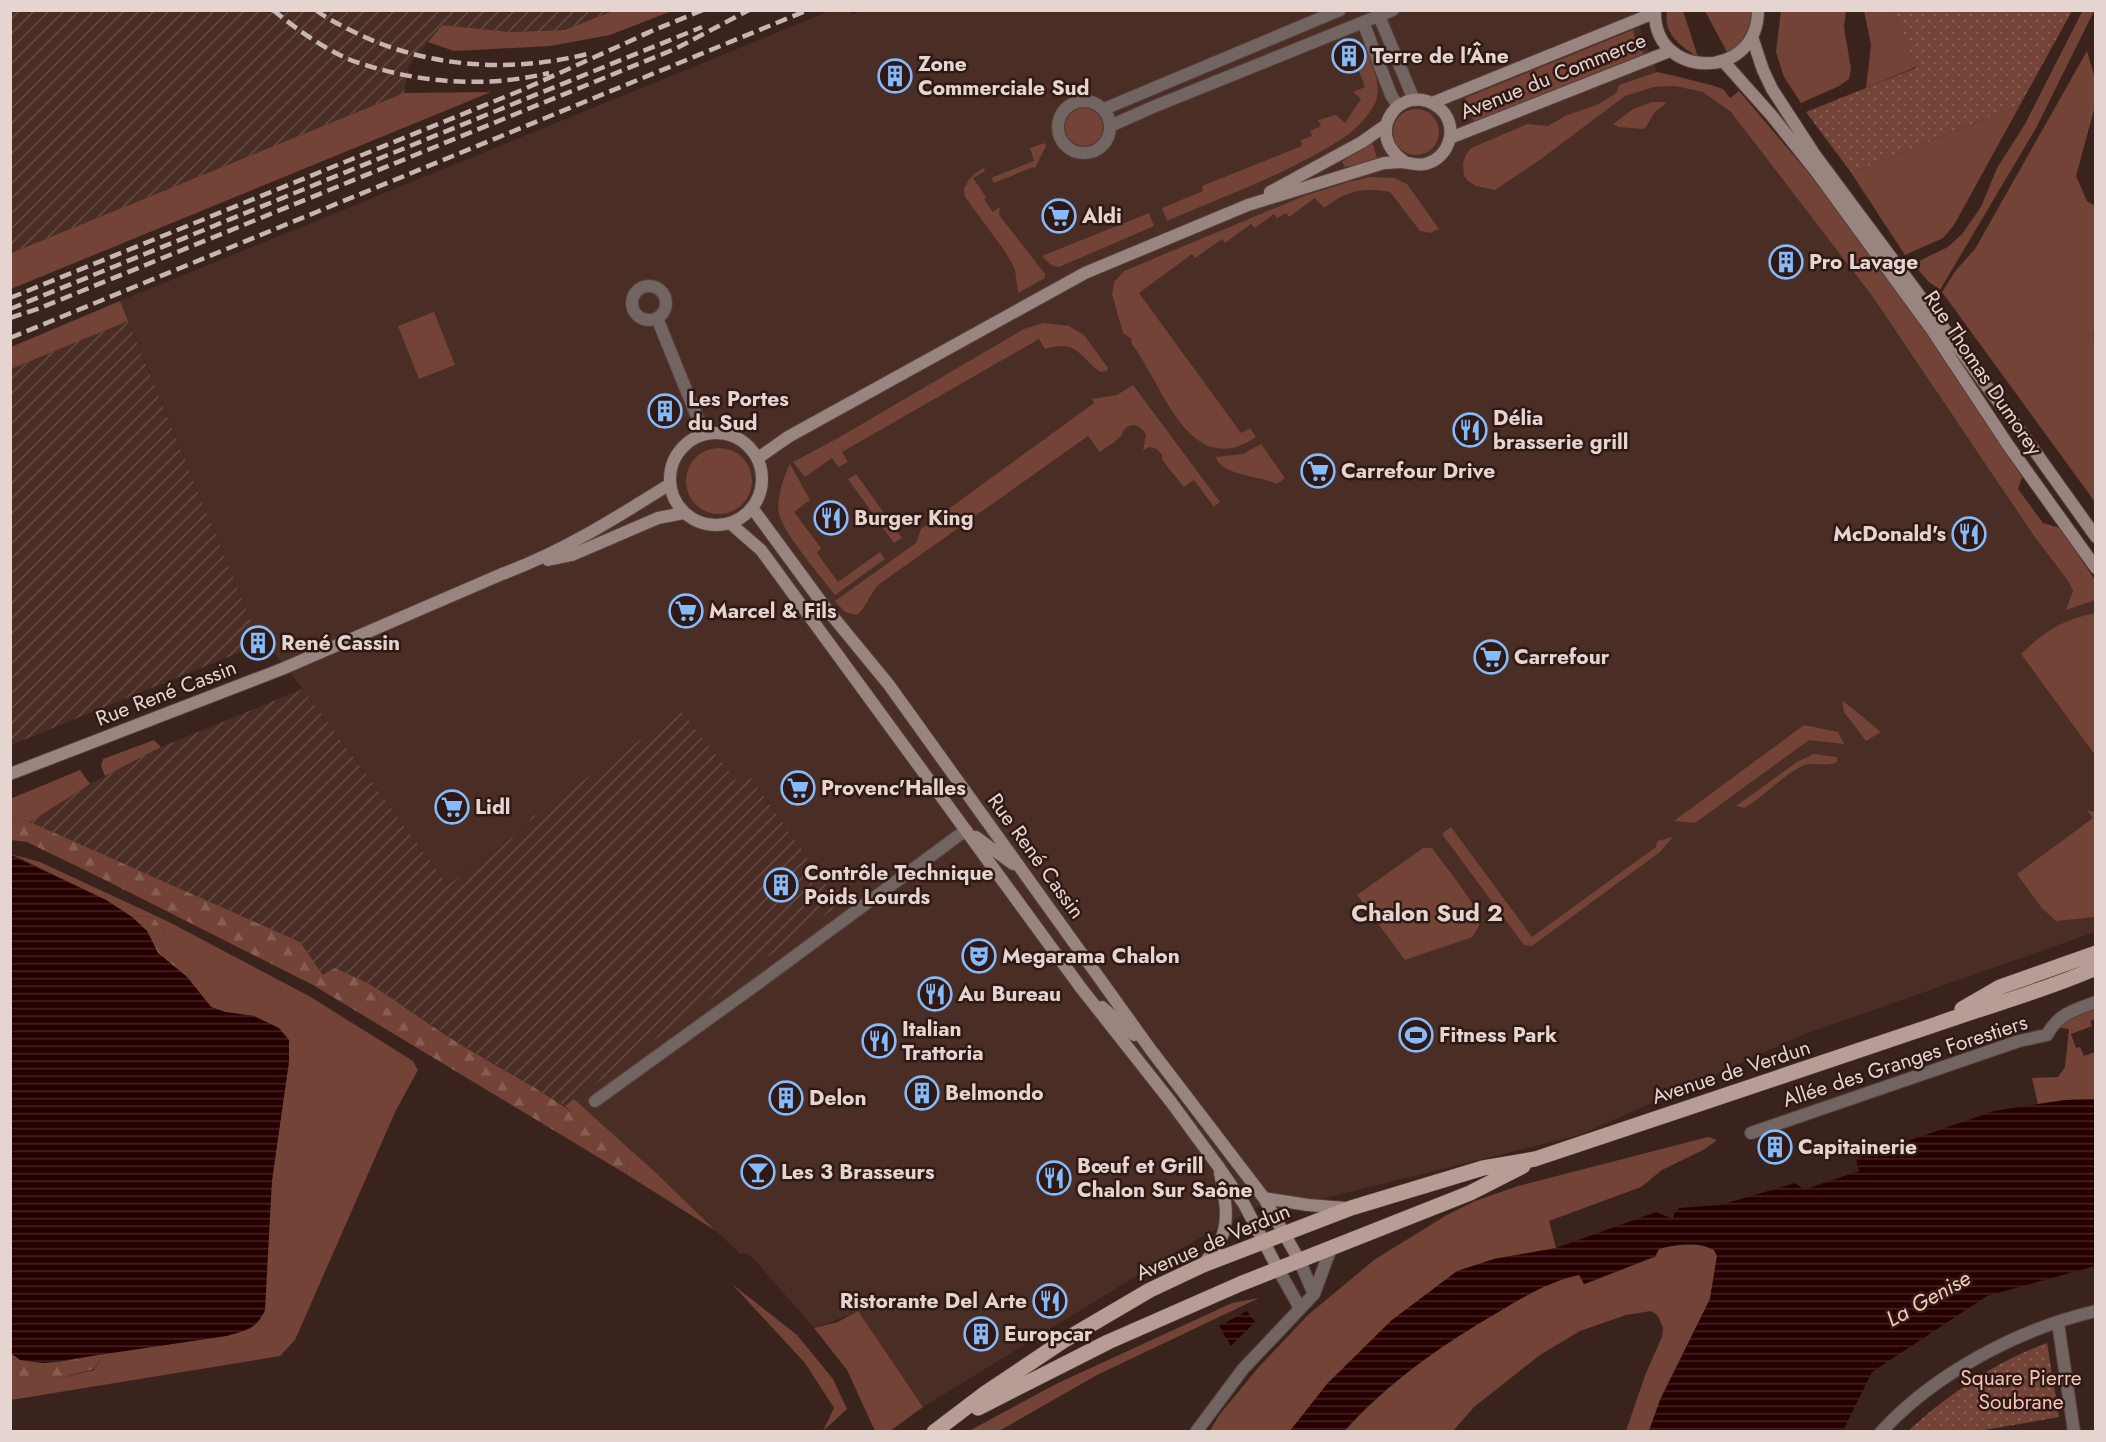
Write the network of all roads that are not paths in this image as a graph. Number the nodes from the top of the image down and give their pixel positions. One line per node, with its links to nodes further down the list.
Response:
1 (1340, 10): 13 (street)
2 (1393, 10): 5 (street)
3 (1758, 10): 7 (main road)
4 (1654, 12): 8 (main road); 11 (main road, Avenue du Commerce)
5 (1380, 16): 6 (street); 10 (street)
6 (1363, 22): 12 (street); 15 (street)
7 (1752, 37): 9 (main road); 26 (main road, Rue Thomas Dumorey)
8 (1670, 51): 9 (main road); 16 (main road, Avenue du Commerce)
9 (1724, 62): 28 (main road, Rue Thomas Dumorey)
10 (1414, 100): 11 (main road); 12 (main road)
11 (1432, 103): 16 (main road)
12 (1398, 106): 14 (main road)
13 (1104, 109): 15 (street); 15 (street)
14 (1386, 125): 17 (main road); 18 (main road)
15 (1110, 126)
16 (1450, 138): 17 (main road)
17 (1405, 162): 18 (main road)
18 (1248, 205): 21 (main road)
19 (657, 318): 20 (street)
20 (704, 434): 21 (main road); 22 (main road)
21 (759, 459): 23 (main road)
22 (670, 484): 24 (main road); 27 (main road, Rue René Cassin)
23 (753, 508): 25 (main road); 31 (main road, Rue René Cassin)
24 (684, 513): 25 (main road); 27 (main road, Rue René Cassin)
25 (731, 524): 30 (main road, Rue René Cassin)
26 (2096, 537)
27 (535, 562): 29 (main road, Rue René Cassin)
28 (2096, 568)
29 (10, 774)
30 (966, 830): 31 (main road); 34 (main road, Rue René Cassin); 38 (street)
31 (1023, 872): 37 (main road, Rue René Cassin)
32 (2096, 953): 36 (main road, Avenue de Verdun)
33 (2096, 968): 36 (main road, Avenue de Verdun)
34 (1081, 988): 37 (main road); 41 (main road, Rue René Cassin)
35 (2096, 1002): 39 (street, Allée des Granges Forestiers)
36 (1939, 1023): 40 (main road, Avenue de Verdun)
37 (1151, 1050): 42 (main road, Rue René Cassin)
38 (595, 1101)
39 (1751, 1133)
40 (1535, 1159): 43 (main road, Avenue de Verdun); 46 (main road, Avenue de Verdun)
41 (1218, 1166): 45 (main road, Rue René Cassin); 48 (main road)
42 (1264, 1198): 43 (main road); 44 (main road, Rue René Cassin)
43 (1351, 1208): 44 (main road, Avenue de Verdun)
44 (1285, 1233): 45 (main road, Avenue de Verdun); 47 (main road, Rue René Cassin)
45 (1264, 1241): 48 (main road, Avenue de Verdun); 49 (main road, Rue René Cassin)
46 (1331, 1248): 47 (main road, Avenue de Verdun); 50 (street)
47 (1299, 1260): 49 (main road, Avenue de Verdun); 50 (street)
48 (1203, 1265): 54 (main road, Avenue de Verdun)
49 (1278, 1269): 51 (street); 54 (main road, Avenue de Verdun)
50 (1314, 1294): 51 (street)
51 (1300, 1308): 55 (street)
52 (2096, 1311): 53 (street)
53 (2058, 1323): 56 (street); 57 (street)
54 (936, 1430)
55 (1196, 1431)
56 (1881, 1431)
57 (2074, 1431)

